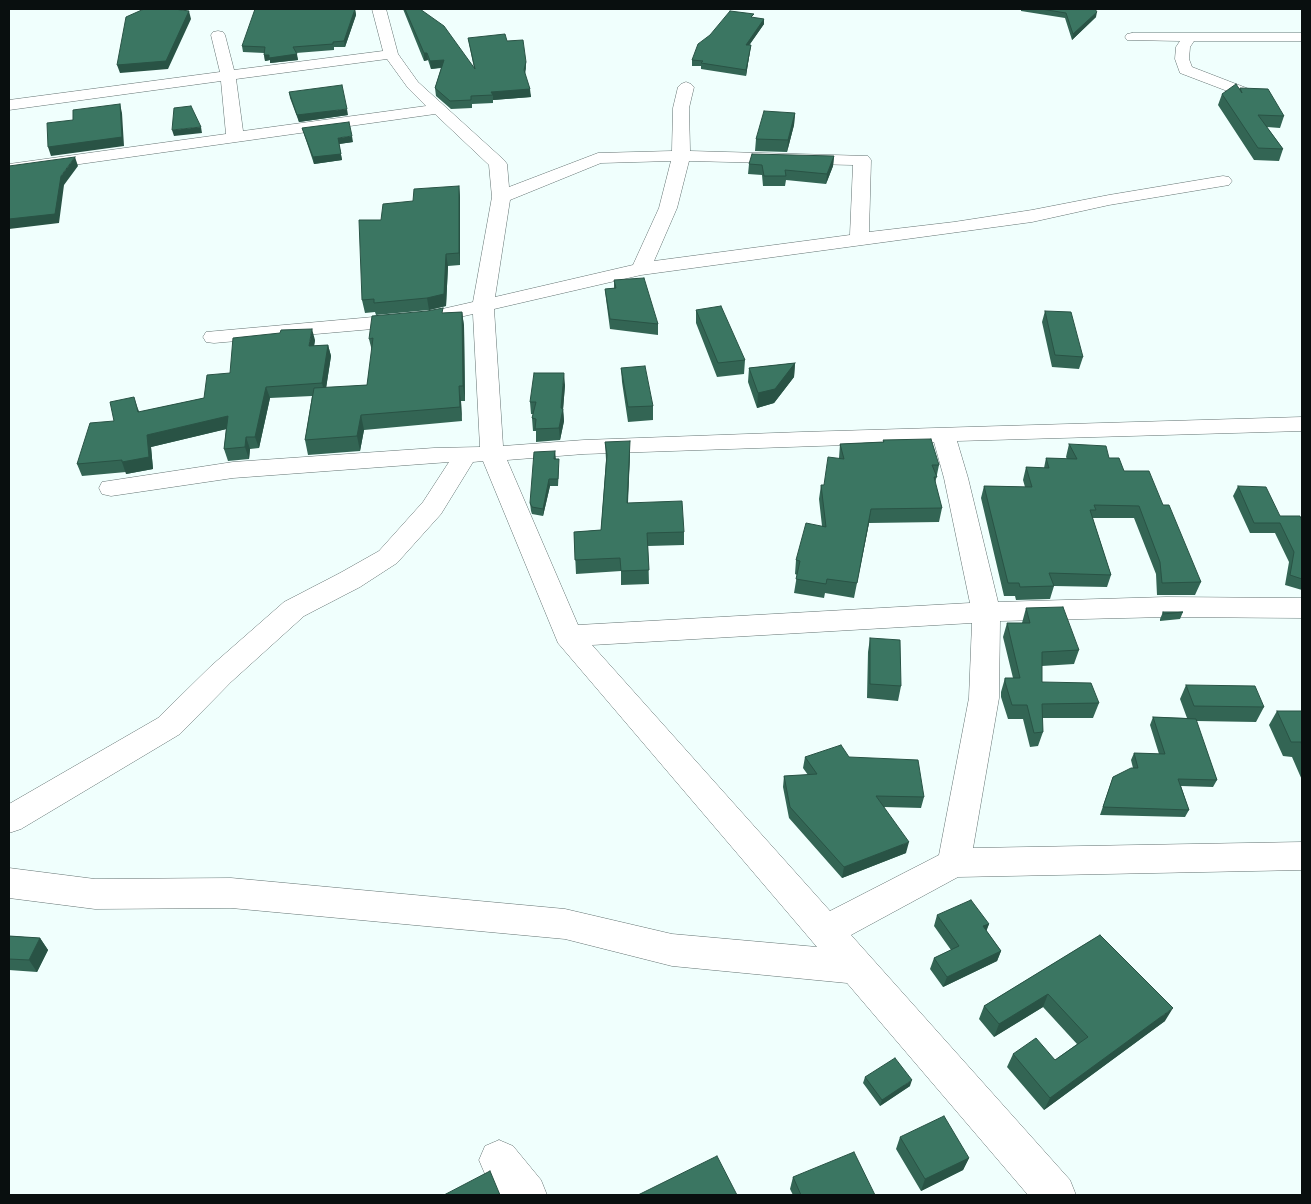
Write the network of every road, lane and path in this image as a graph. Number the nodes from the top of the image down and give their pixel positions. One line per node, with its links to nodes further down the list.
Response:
1 (379, 9): 6 (street)
2 (218, 35): 7 (street)
3 (1132, 37): 4 (street)
4 (1190, 37): 5 (street); 9 (street)
5 (1302, 37)
6 (391, 54): 7 (street); 11 (street)
7 (228, 76): 10 (street); 12 (street)
8 (686, 87): 13 (street)
9 (1242, 92)
10 (9, 105)
11 (439, 109): 12 (street); 16 (street)
12 (235, 136): 14 (street)
13 (681, 156): 16 (street); 17 (street); 18 (street)
14 (9, 169)
15 (1223, 182): 17 (street)
16 (501, 198): 19 (street)
17 (859, 239): 18 (street)
18 (641, 269): 19 (street)
19 (483, 305): 20 (street); 23 (street)
20 (214, 337)
21 (1302, 424): 22 (street)
22 (944, 434): 23 (street); 26 (street)
23 (479, 454): 24 (street); 27 (street); 28 (street)
24 (111, 488)
25 (1302, 608): 26 (street)
26 (986, 612): 27 (street); 30 (street)
27 (568, 636): 32 (street)
28 (9, 820)
29 (1302, 856): 30 (street)
30 (954, 863): 32 (street)
31 (9, 884): 33 (street)
32 (825, 931): 33 (street)
33 (855, 967): 36 (street)
34 (499, 1160): 35 (street)
35 (526, 1195)
36 (1054, 1195)

